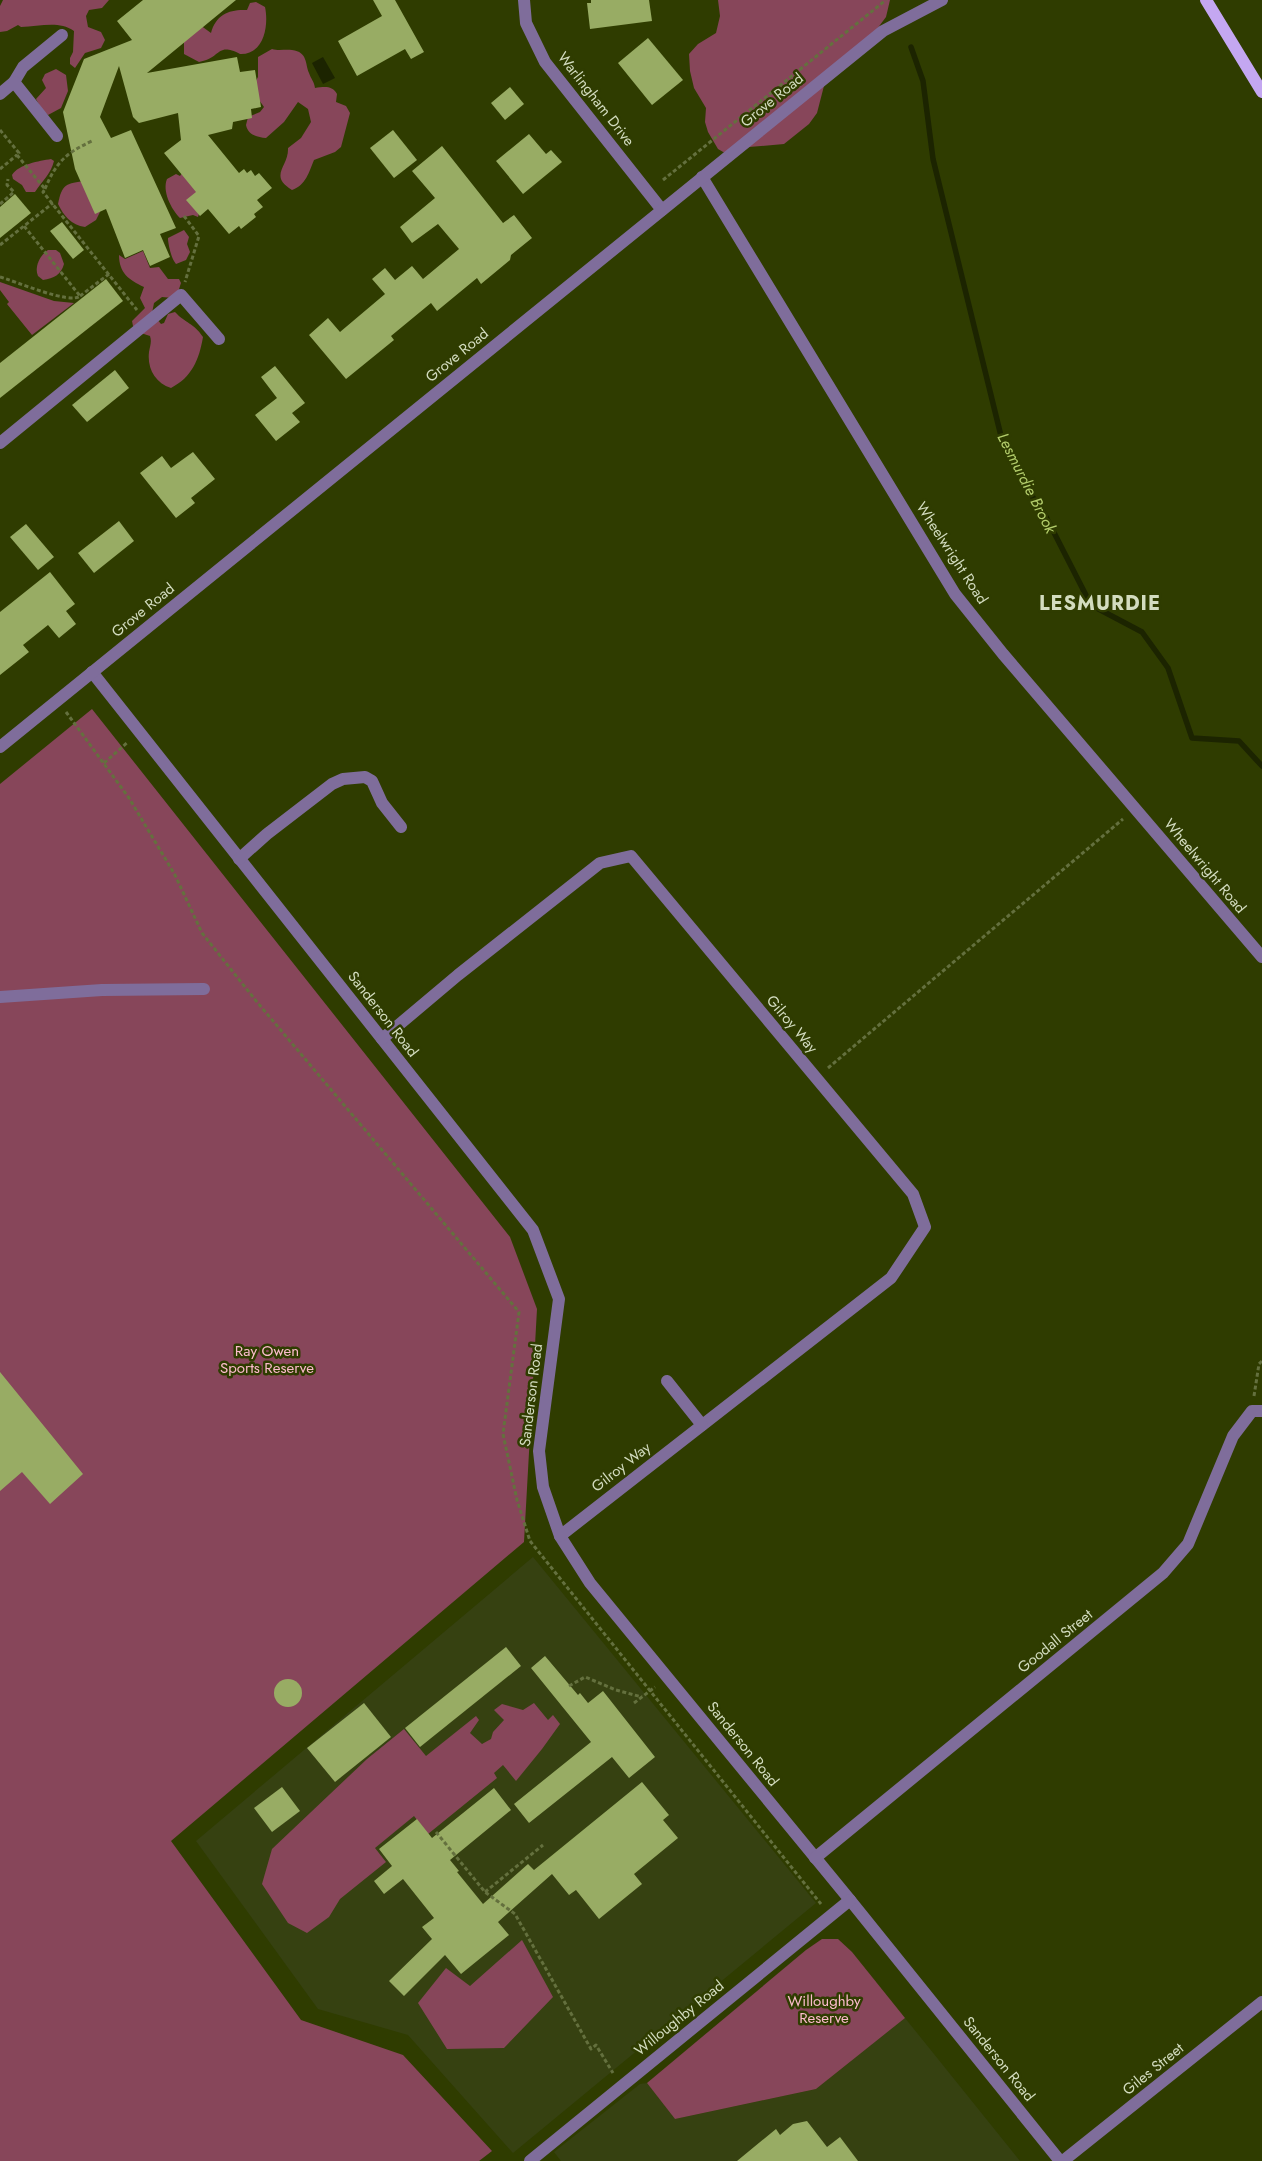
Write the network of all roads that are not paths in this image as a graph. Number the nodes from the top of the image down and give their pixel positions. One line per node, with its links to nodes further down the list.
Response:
1 (524, 0): 10 (street, Warlingham Drive)
2 (942, 0): 9 (street, Grove Road)
3 (1206, 0): 6 (main road)
4 (62, 35): 5 (street)
5 (14, 82): 7 (street); 8 (street)
6 (1262, 92)
7 (0, 94)
8 (57, 136)
9 (702, 177): 10 (street, Grove Road); 17 (street, Wheelwright Road)
10 (662, 210): 13 (street, Grove Road)
11 (219, 339): 12 (street)
12 (1, 441)
13 (92, 672): 14 (street, Grove Road); 16 (street, Sanderson Road)
14 (0, 747)
15 (401, 827): 16 (street)
16 (239, 859): 20 (street, Sanderson Road)
17 (1262, 957)
18 (204, 989): 19 (street)
19 (0, 997)
20 (382, 1039): 23 (street, Gilroy Way); 24 (street, Sanderson Road)
21 (667, 1381): 23 (street)
22 (1257, 1411): 25 (street, Goodall Street)
23 (702, 1425): 24 (street, Gilroy Way)
24 (560, 1536): 25 (street, Sanderson Road)
25 (815, 1858): 26 (street, Sanderson Road)
26 (850, 1900): 28 (street, Willoughby Road); 29 (street, Sanderson Road)
27 (1262, 2002): 29 (street, Giles Street)
28 (530, 2161)
29 (1062, 2161)

